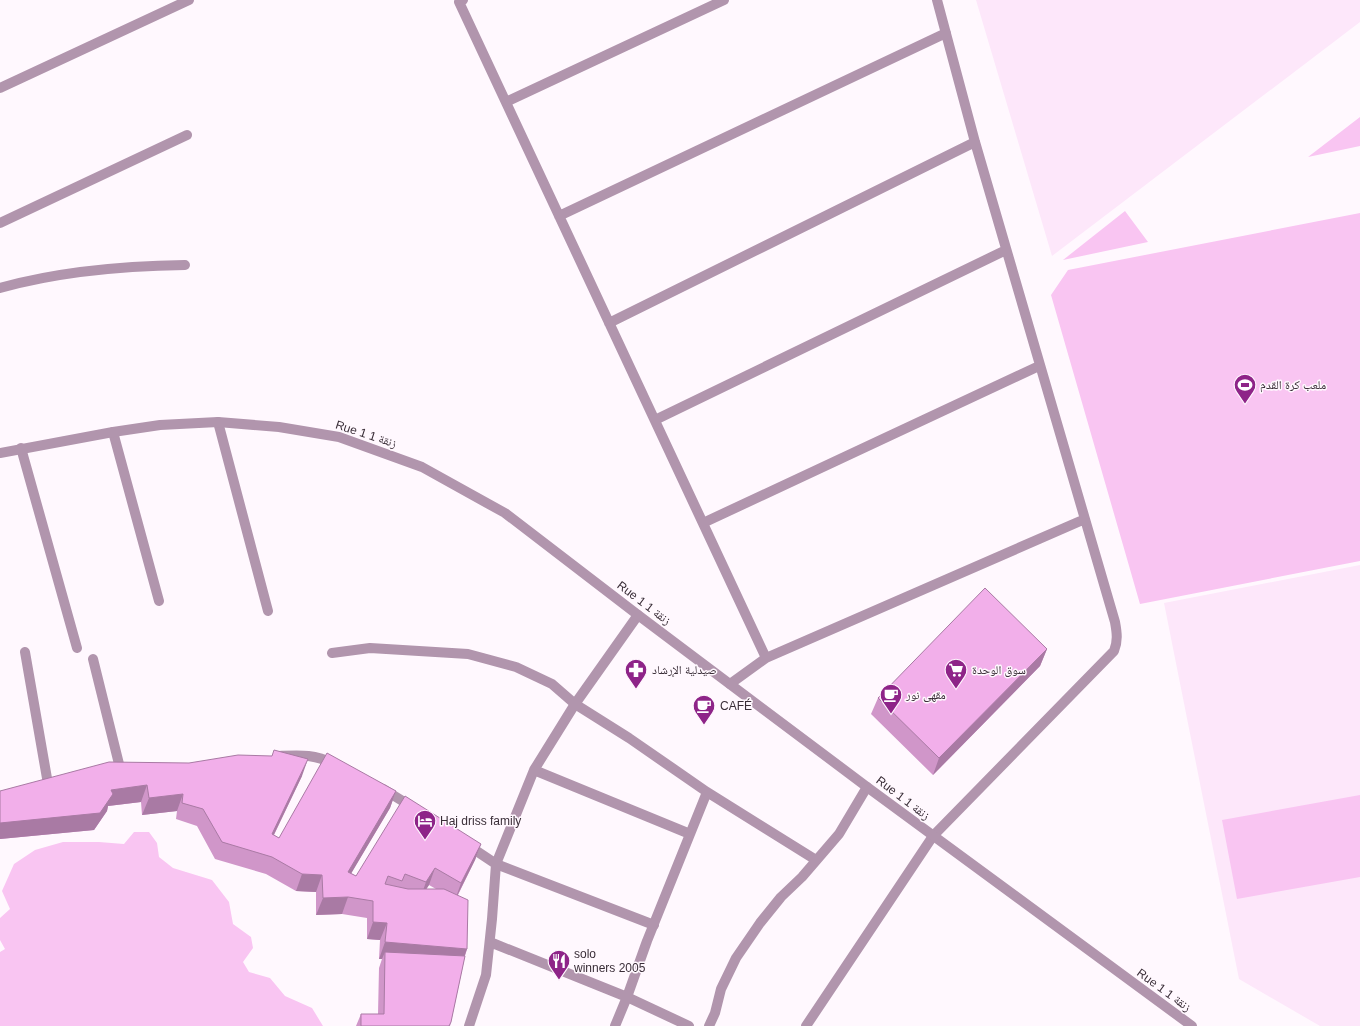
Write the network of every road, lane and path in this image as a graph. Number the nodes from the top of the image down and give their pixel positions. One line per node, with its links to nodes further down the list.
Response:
1 (189, 0): 6 (street)
2 (463, 0): 7 (street)
3 (724, 0): 7 (street)
4 (937, 0): 5 (street)
5 (946, 34): 9 (street); 10 (street)
6 (0, 88)
7 (506, 102): 10 (street)
8 (187, 135): 11 (street)
9 (975, 142): 12 (street); 15 (street)
10 (559, 216): 15 (street)
11 (0, 223)
12 (1006, 250): 16 (street); 17 (street)
13 (184, 265): 14 (street)
14 (0, 288)
15 (609, 323): 17 (street)
16 (1039, 366): 22 (street); 23 (street)
17 (655, 420): 23 (street)
18 (218, 422): 19 (street, Rue 1 زنقة 1); 25 (street); 26 (street, Rue 1 زنقة 1)
19 (112, 432): 20 (street, Rue 1 زنقة 1); 24 (street)
20 (21, 448): 21 (street, Rue 1 زنقة 1); 27 (street)
21 (0, 453)
22 (1085, 519): 30 (street); 44 (street)
23 (703, 523): 30 (street)
24 (159, 600)
25 (268, 611)
26 (638, 616): 32 (street, Rue 1 زنقة 1); 33 (street)
27 (77, 648)
28 (25, 652): 38 (street)
29 (332, 653): 33 (street)
30 (766, 658): 32 (street)
31 (93, 659): 36 (street)
32 (730, 684): 40 (street, Rue 1 زنقة 1)
33 (575, 704): 37 (street); 41 (street)
34 (268, 757): 35 (street)
35 (341, 766)
36 (108, 770)
37 (534, 770): 43 (street); 47 (street)
38 (48, 784)
39 (374, 784): 42 (street)
40 (867, 787): 44 (street, Rue 1 زنقة 1); 46 (street)
41 (707, 792): 43 (street); 46 (street)
42 (420, 812)
43 (690, 834): 48 (street)
44 (933, 836): 55 (street); 56 (street, Rue 1 زنقة 1)
45 (458, 838): 47 (street)
46 (816, 860): 54 (street)
47 (496, 864): 48 (street); 49 (street)
48 (654, 925): 50 (street)
49 (490, 942): 50 (street); 51 (street)
50 (627, 997): 52 (street); 53 (street)
51 (469, 1026)
52 (615, 1026)
53 (689, 1026)
54 (709, 1026)
55 (806, 1026)
56 (1192, 1026)

